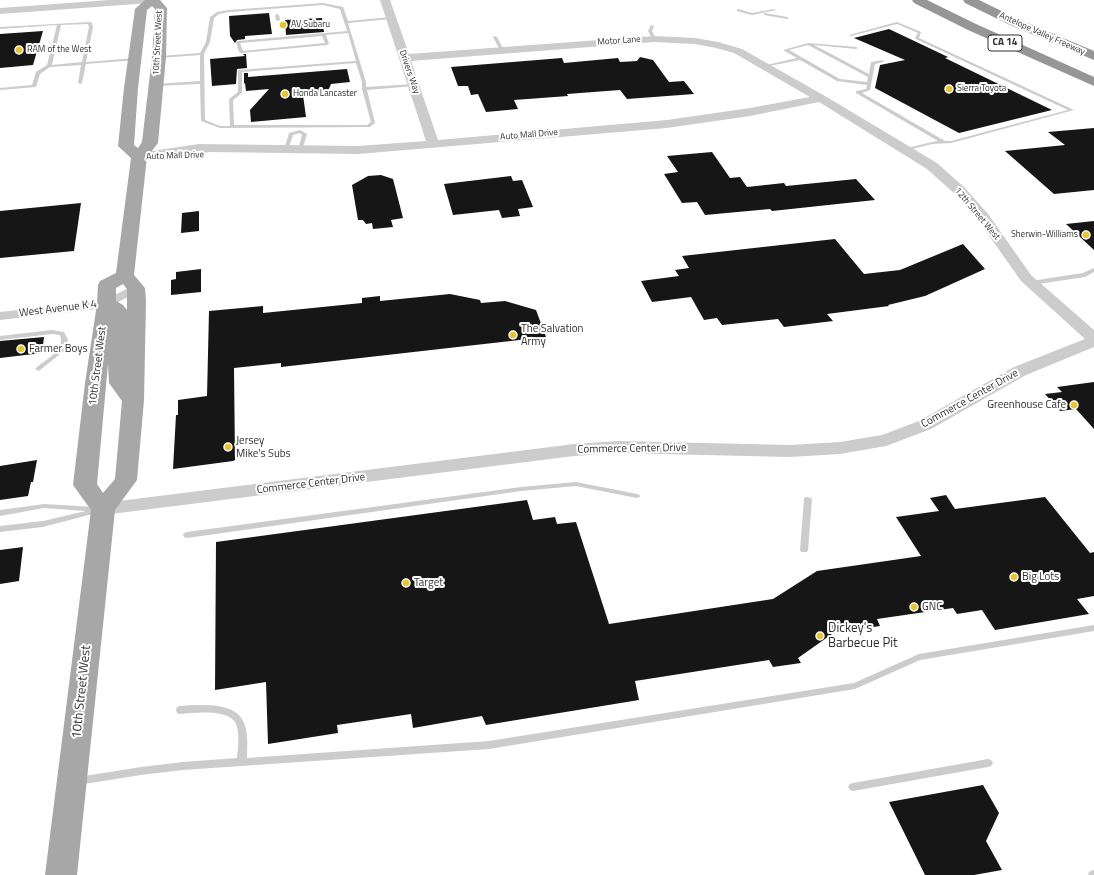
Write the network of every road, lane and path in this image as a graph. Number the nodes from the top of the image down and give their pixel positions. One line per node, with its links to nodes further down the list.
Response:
1 (152, 0): 9 (street); 17 (main road, 10th Street West); 32 (main road, 10th Street West)
2 (275, 0): 6 (lane)
3 (385, 0): 12 (street, Drivers Way)
4 (918, 0): 45 (highway, CA 14)
5 (969, 0): 31 (highway, Antelope Valley Freeway / CA 14)
6 (276, 7): 15 (lane); 30 (lane)
7 (738, 10): 10 (lane)
8 (774, 10): 10 (lane)
9 (0, 11)
10 (763, 13): 13 (lane)
11 (277, 15): 14 (lane)
12 (391, 18): 15 (lane); 33 (street, Drivers Way)
13 (787, 18)
14 (278, 20)
15 (346, 22): 20 (lane)
16 (59, 24): 19 (lane); 38 (lane); 40 (lane)
17 (139, 24): 32 (main road); 34 (main road, 10th Street West)
18 (652, 26): 26 (lane)
19 (0, 28)
20 (350, 32): 22 (lane); 37 (lane)
21 (279, 33): 25 (lane)
22 (324, 35): 25 (lane); 25 (lane)
23 (851, 35): 55 (lane)
24 (495, 37): 29 (lane)
25 (280, 39)
26 (654, 39): 29 (street, Motor Lane); 41 (street, Motor Lane)
27 (808, 44): 28 (lane); 35 (lane); 43 (lane)
28 (856, 48)
29 (502, 50): 33 (street, Motor Lane)
30 (202, 54): 32 (lane); 44 (lane)
31 (1094, 56)
32 (159, 57): 51 (main road, 10th Street West)
33 (404, 58): 48 (street, Drivers Way)
34 (136, 59): 38 (lane); 51 (main road); 60 (main road, 10th Street West)
35 (800, 59): 41 (lane); 47 (lane)
36 (881, 61): 43 (lane)
37 (358, 62): 42 (lane); 50 (lane)
38 (83, 63): 40 (lane); 46 (lane)
39 (240, 64): 42 (lane)
40 (49, 66): 49 (lane)
41 (764, 66): 52 (street, Motor Lane)
42 (240, 70): 53 (lane)
43 (870, 76): 47 (lane)
44 (203, 82): 51 (lane); 53 (lane)
45 (1094, 82)
46 (80, 83)
47 (869, 84): 55 (lane)
48 (414, 85): 50 (lane); 56 (street, Drivers Way)
49 (0, 89)
50 (364, 89): 54 (lane)
51 (155, 92): 60 (main road, 10th Street West)
52 (820, 98): 56 (street, Auto Mall Drive); 59 (street, 12th Street West)
53 (232, 127): 54 (lane)
54 (301, 129): 57 (lane); 58 (lane)
55 (943, 142): 59 (lane)
56 (433, 143): 58 (street, Auto Mall Drive)
57 (286, 150): 58 (street, Auto Mall Drive); 60 (street, Auto Mall Drive)
58 (300, 150)
59 (905, 150): 63 (street, 12th Street West)
60 (139, 157): 62 (main road, 10th Street West)
61 (1094, 270): 63 (lane)
62 (131, 282): 64 (main road, 10th Street West); 69 (main road, 10th Street West)
63 (1031, 282): 67 (street, 12th Street West)
64 (106, 304): 65 (street, West Avenue K 4); 69 (main road); 72 (main road, 10th Street West)
65 (0, 316)
66 (0, 338): 68 (lane)
67 (1094, 340): 72 (street, Commerce Center Drive)
68 (38, 369)
69 (133, 400): 72 (main road, 10th Street West)
70 (637, 496): 75 (lane)
71 (808, 498): 76 (lane)
72 (103, 509): 73 (lane, Commerce Center Drive); 74 (lane, Commerce Center Drive); 81 (main road, 10th Street West)
73 (0, 513)
74 (0, 529)
75 (187, 535)
76 (804, 550)
77 (1094, 628): 79 (lane)
78 (180, 710): 79 (lane)
79 (242, 761): 81 (lane)
80 (988, 763): 82 (lane)
81 (72, 782): 83 (main road, 10th Street West)
82 (853, 787)
83 (61, 875)

